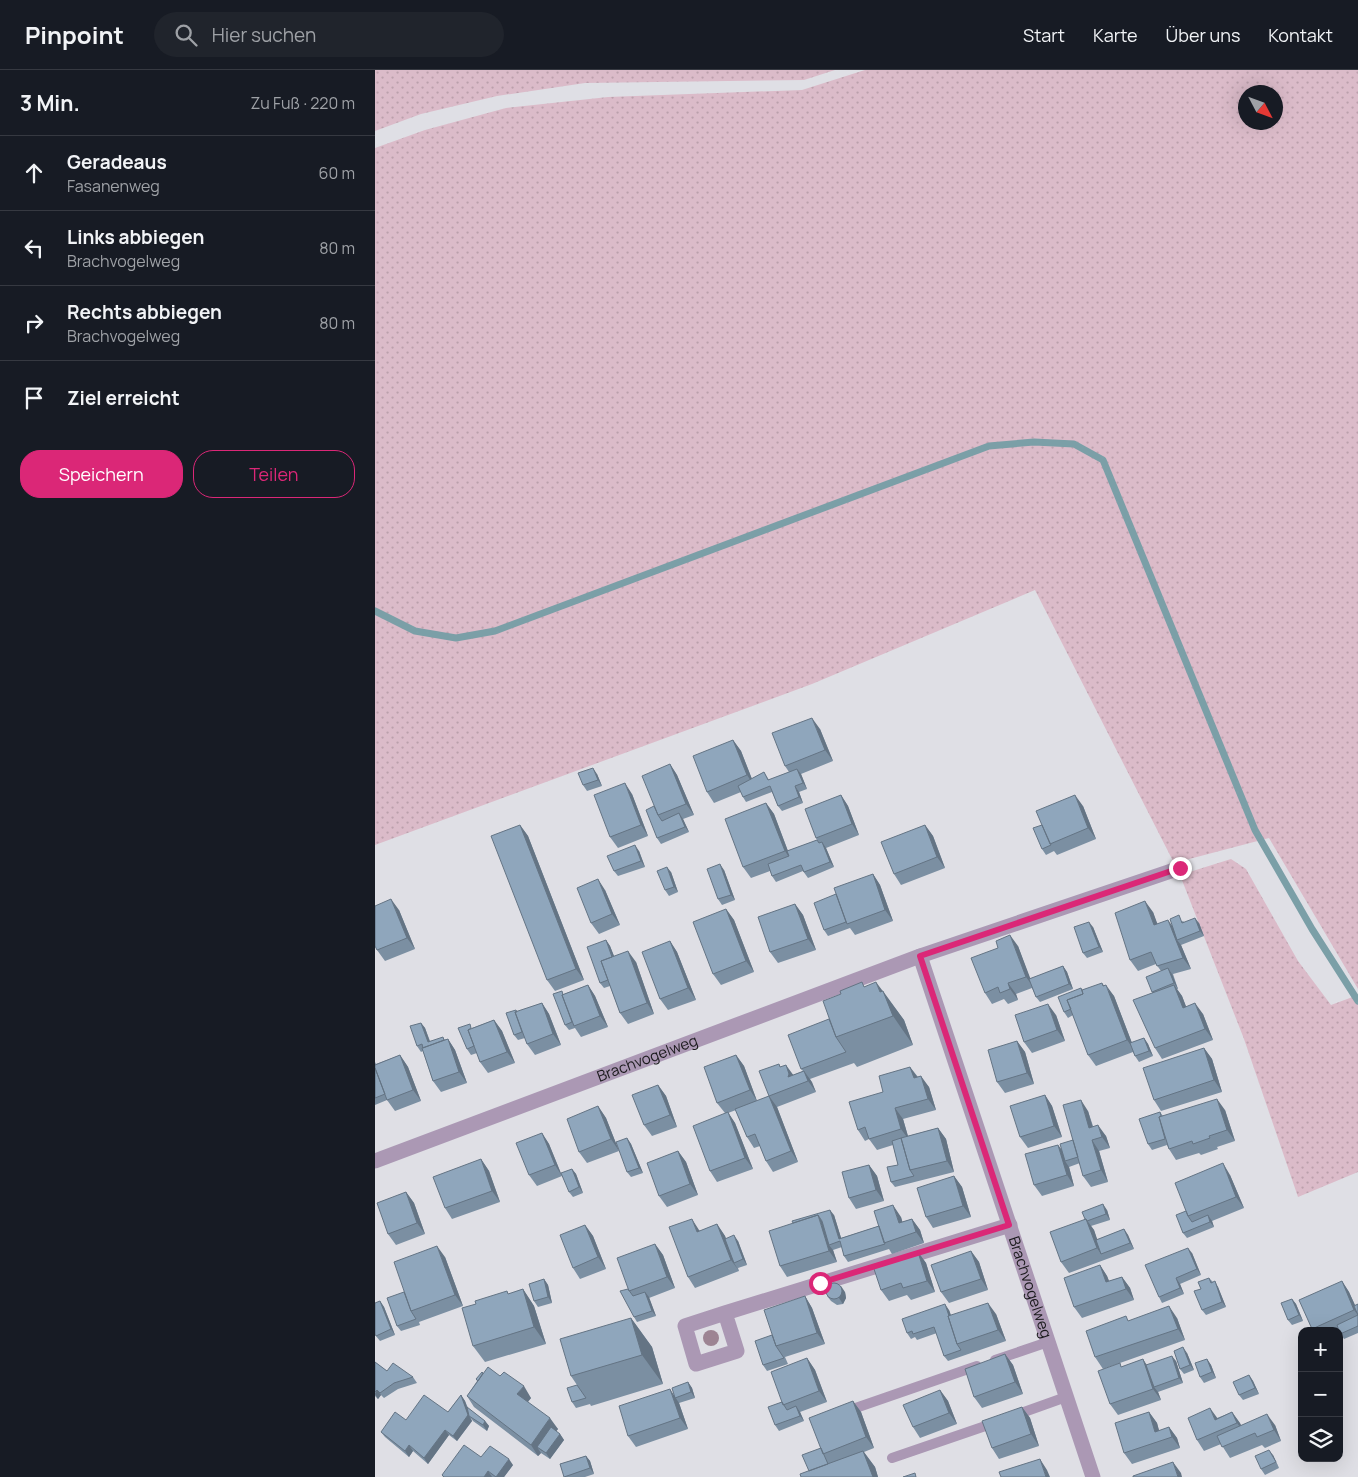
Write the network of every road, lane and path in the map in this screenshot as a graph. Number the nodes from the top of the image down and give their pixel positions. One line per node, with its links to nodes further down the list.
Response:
1 (1180, 868): 2 (street, Brachvogelweg)
2 (920, 956): 3 (street, Brachvogelweg); 4 (street, Brachvogelweg)
3 (375, 1161)
4 (1009, 1225): 5 (street); 6 (street, Brachvogelweg)
5 (725, 1313)
6 (1048, 1342): 7 (street, Brachvogelweg); 8 (lane)
7 (1066, 1397): 9 (lane); 10 (street, Brachvogelweg)
8 (838, 1415)
9 (892, 1458)
10 (1093, 1477)

